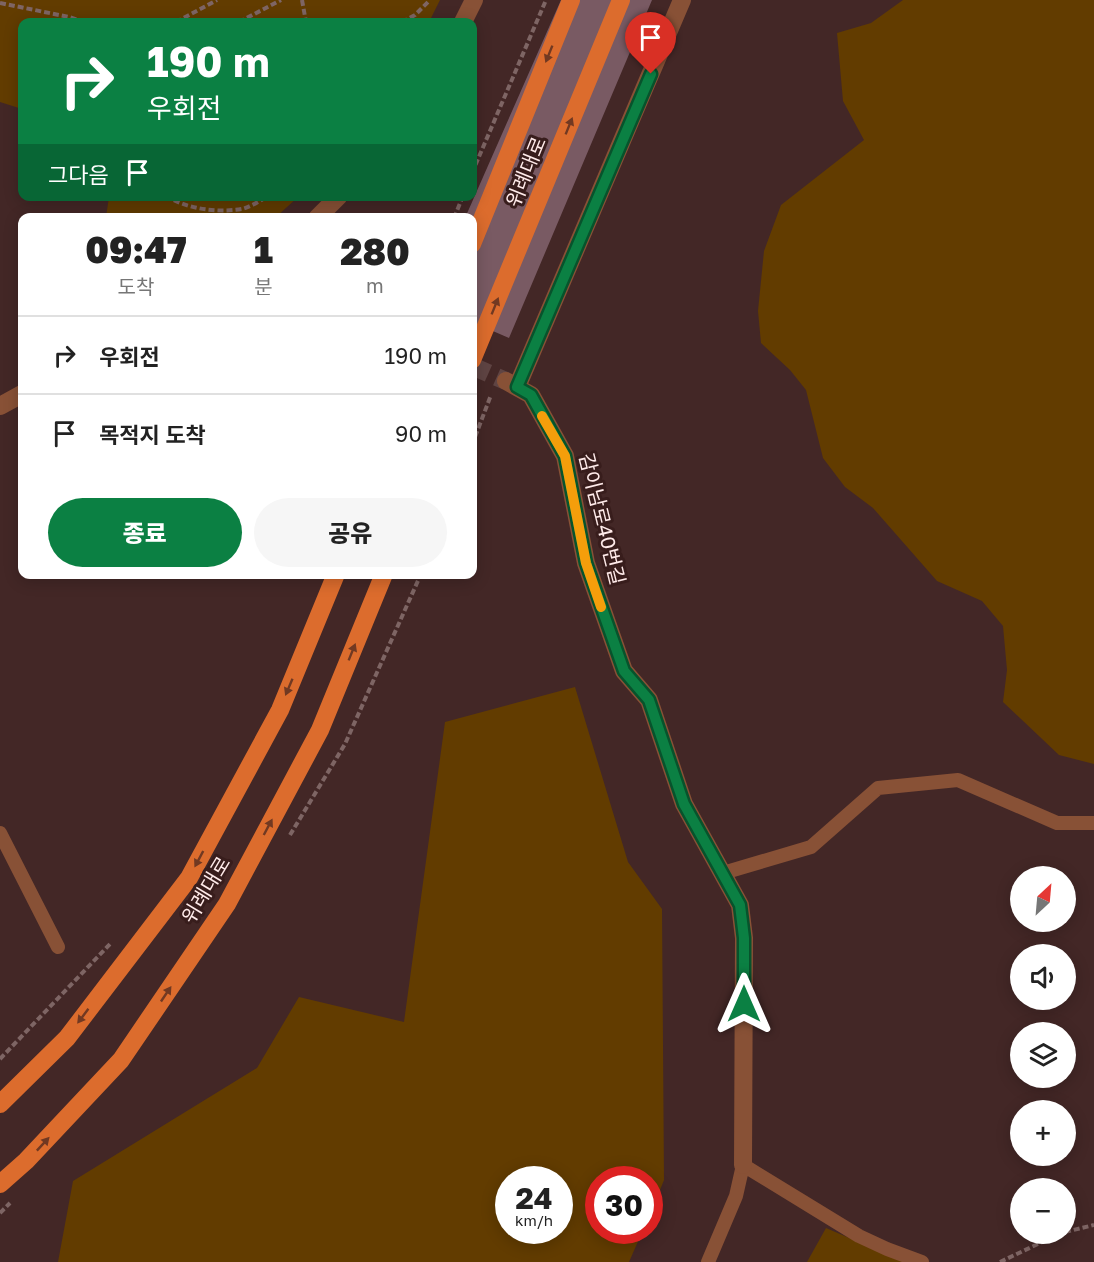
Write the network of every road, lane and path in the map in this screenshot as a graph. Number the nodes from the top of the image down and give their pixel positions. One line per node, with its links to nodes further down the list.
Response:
1 (217, 0): 12 (path)
2 (281, 0): 13 (path)
3 (302, 0): 14 (path)
4 (430, 0): 15 (path)
5 (474, 0): 16 (street)
6 (546, 0): 17 (path)
7 (571, 0): 22 (main road, 위례대로, one-way to 22)
8 (621, 0): 23 (main road, 위례대로, one-way to 8)
9 (682, 0): 30 (street, 감이남로40번길)
10 (0, 3): 11 (path)
11 (72, 18)
12 (183, 18)
13 (247, 18)
14 (305, 18)
15 (409, 18)
16 (465, 18)
17 (477, 161)
18 (178, 201): 19 (path)
19 (258, 201)
20 (334, 201): 21 (street)
21 (322, 213)
22 (477, 232)
23 (477, 348)
24 (18, 396): 25 (street)
25 (0, 406)
26 (334, 579): 34 (main road, 위례대로, one-way to 34)
27 (382, 579): 36 (main road, 위례대로, one-way to 27)
28 (1094, 823): 30 (lane)
29 (0, 833): 32 (lane)
30 (723, 873): 35 (street, 감이남로40번길)
31 (111, 943): 33 (path)
32 (58, 947)
33 (0, 1059)
34 (0, 1104)
35 (743, 1165): 40 (lane, 감이남로40번길); 41 (lane)
36 (0, 1184)
37 (1094, 1225): 38 (path)
38 (1076, 1229)
39 (1037, 1244): 42 (path)
40 (708, 1262)
41 (922, 1262)
42 (1000, 1262)

